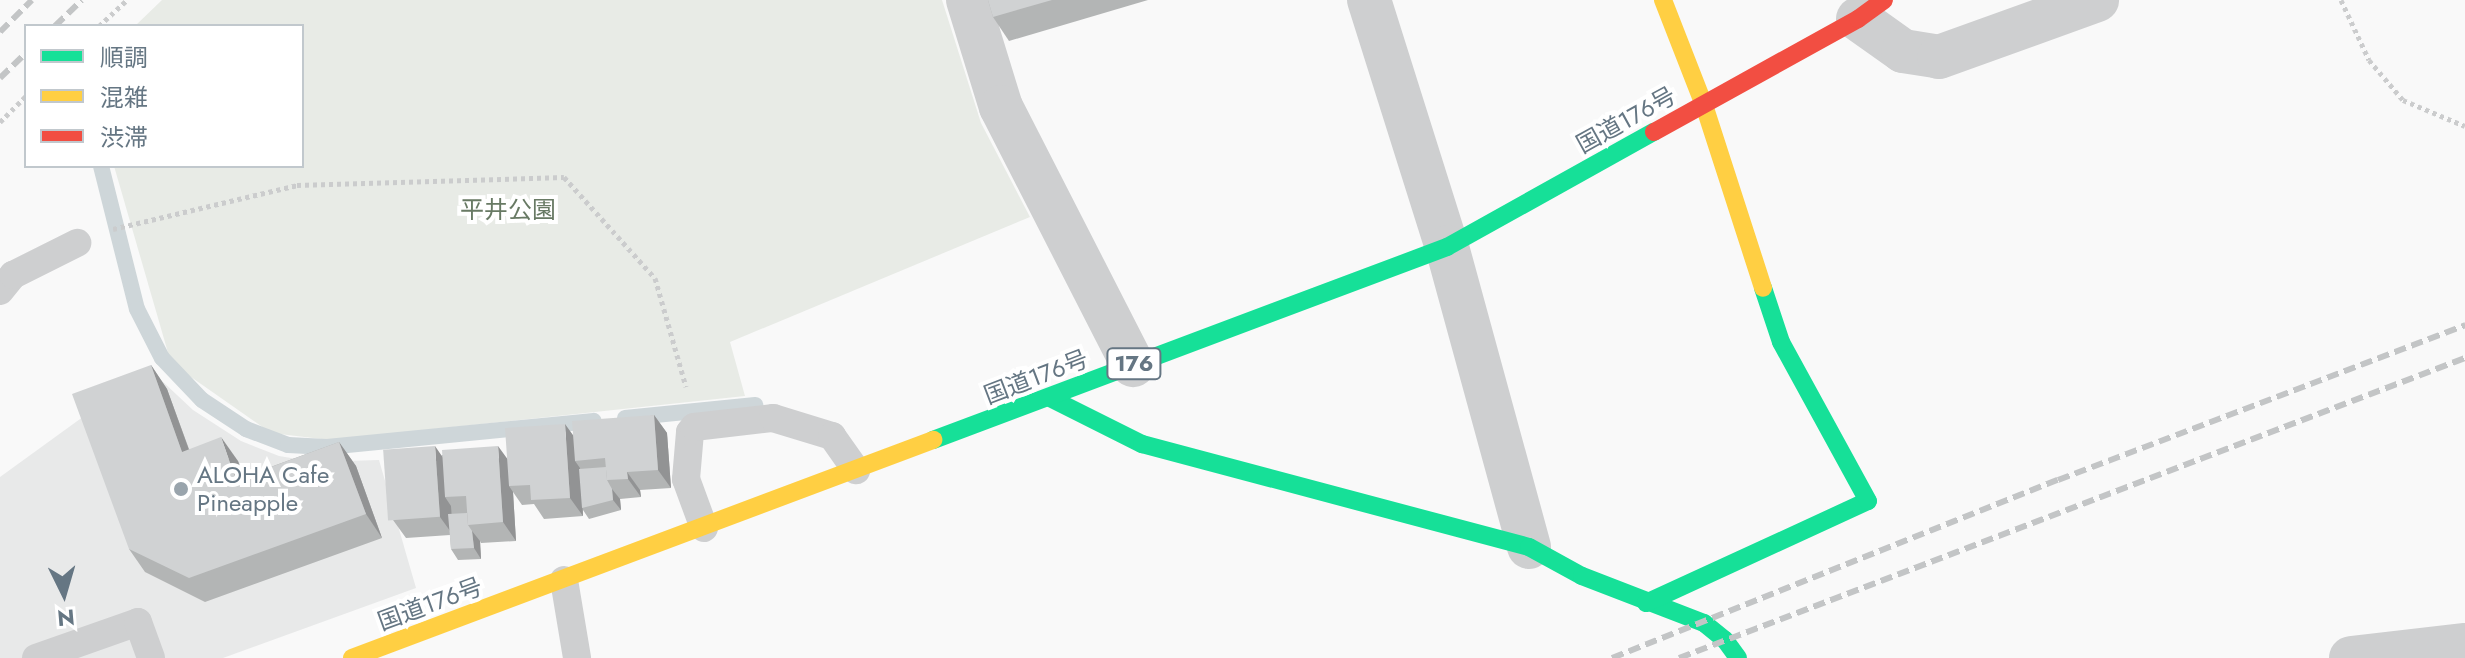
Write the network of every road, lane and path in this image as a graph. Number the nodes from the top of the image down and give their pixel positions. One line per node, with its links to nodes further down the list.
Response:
1 (127, 0): 8 (path)
2 (968, 0): 17 (street)
3 (1369, 0): 15 (street)
4 (1663, 0): 10 (main road)
5 (2097, 0): 7 (street)
6 (2341, 0): 12 (path)
7 (1871, 9): 10 (main road, 国道176号 / 176)
8 (101, 24)
9 (24, 98): 11 (path)
10 (1704, 105): 15 (main road, 国道176号 / 176); 24 (main road)
11 (0, 122)
12 (2465, 126)
13 (124, 227): 18 (path)
14 (77, 243): 16 (lane)
15 (1447, 247): 17 (main road, 国道176号 / 176); 22 (street)
16 (0, 291)
17 (1133, 365): 19 (main road, 国道176号 / 176)
18 (687, 390)
19 (1050, 398): 20 (main road, 国道176号 / 176); 22 (main road)
20 (856, 470): 21 (main road, 国道176号 / 176); 21 (lane)
21 (704, 528): 23 (main road, 国道176号 / 176)
22 (1529, 547): 24 (main road)
23 (564, 580): 28 (main road, 国道176号 / 176); 29 (lane)
24 (1646, 603): 30 (main road)
25 (2465, 645): 31 (street)
26 (36, 658): 27 (lane)
27 (151, 658)
28 (352, 658)
29 (577, 658)
30 (1738, 658)
31 (2351, 658)

